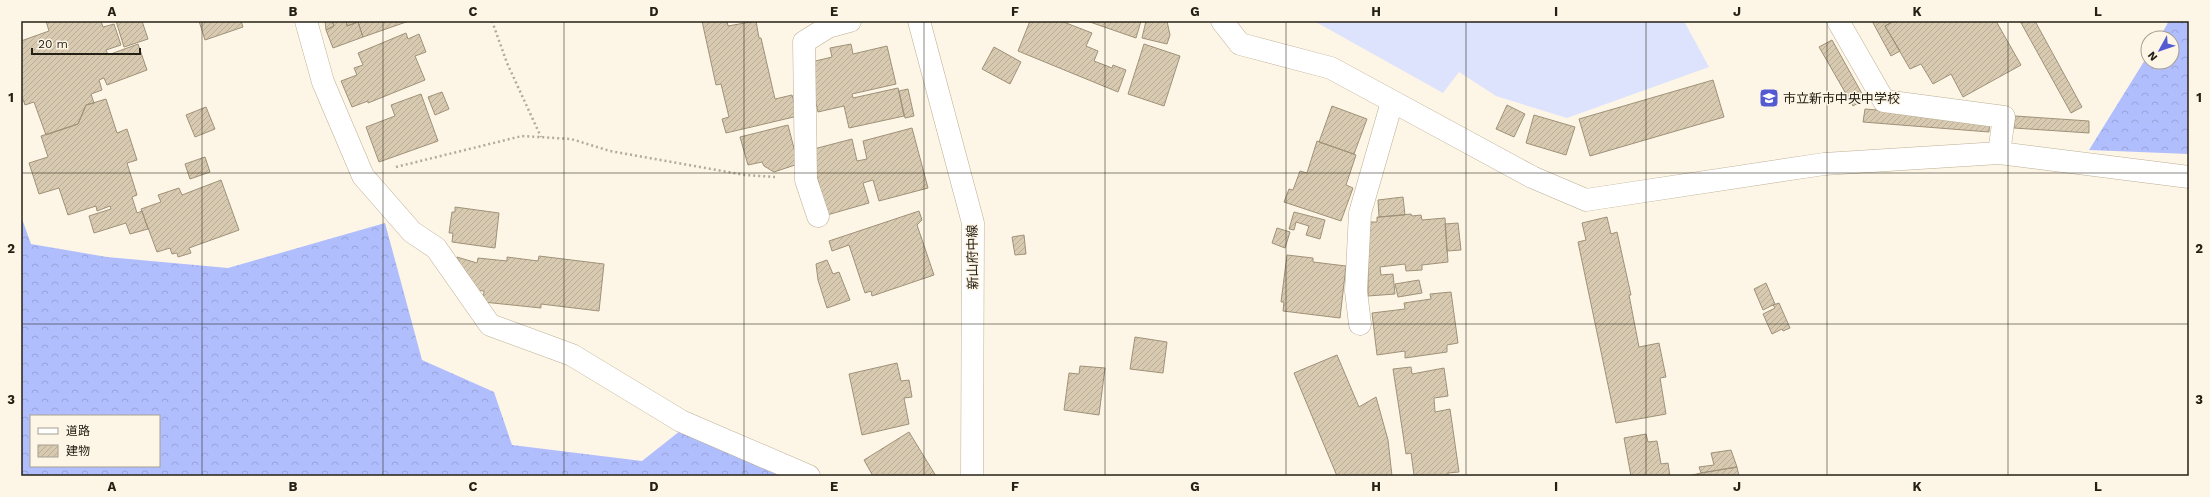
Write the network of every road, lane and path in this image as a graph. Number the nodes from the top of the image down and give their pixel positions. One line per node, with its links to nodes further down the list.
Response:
1 (306, 21): 10 (street)
2 (492, 21): 8 (path)
3 (850, 21): 12 (street)
4 (919, 21): 16 (street, 新山府中線)
5 (1222, 21): 7 (street)
6 (1838, 21): 9 (street)
7 (1392, 102): 9 (street); 14 (street)
8 (541, 137): 10 (path); 12 (path)
9 (1999, 153): 11 (street)
10 (363, 176): 15 (street)
11 (2189, 177)
12 (806, 180): 13 (street)
13 (818, 216)
14 (1360, 324)
15 (809, 476)
16 (972, 476)

